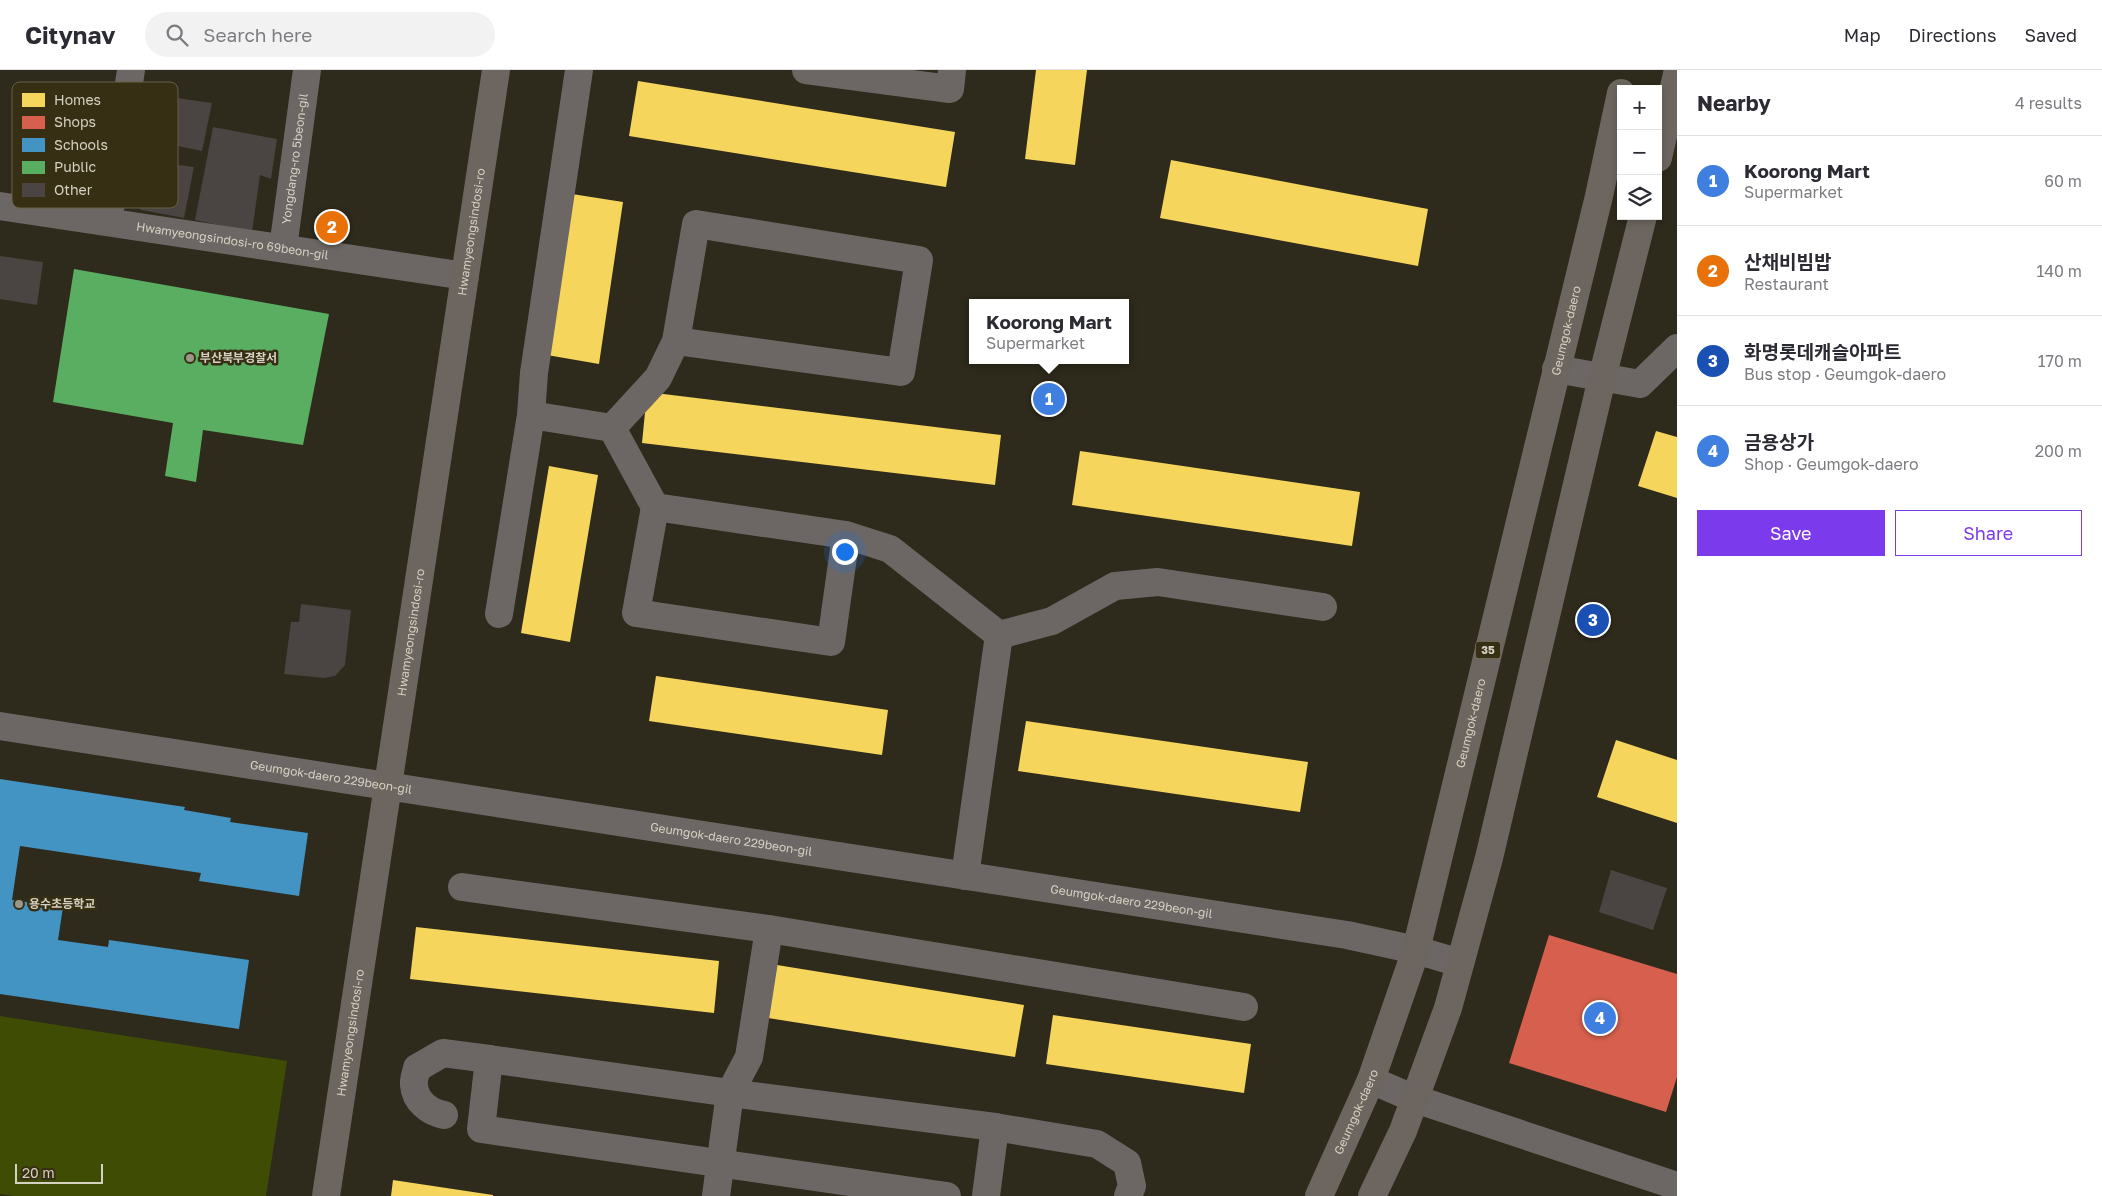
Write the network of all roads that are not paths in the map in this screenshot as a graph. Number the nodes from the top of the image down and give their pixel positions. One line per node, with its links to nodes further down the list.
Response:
1 (307, 70): 15 (street, Yongdang-ro 5beon-gil)
2 (496, 70): 16 (main road, Hwamyeongsindosi-ro)
3 (579, 70): 21 (street)
4 (806, 70): 5 (street)
5 (952, 70)
6 (1626, 70): 8 (main road)
7 (1677, 74): 10 (main road)
8 (1623, 85)
9 (1617, 111): 19 (main road, Geumgok-daero / 35)
10 (1662, 140)
11 (14, 208): 14 (street, Hwamyeongsindosi-ro 69beon-gil)
12 (110, 208): 14 (street)
13 (1642, 220): 20 (main road)
14 (108, 222): 15 (street, Hwamyeongsindosi-ro 69beon-gil)
15 (283, 248): 16 (street, Hwamyeongsindosi-ro 69beon-gil)
16 (465, 276): 29 (main road, Hwamyeongsindosi-ro)
17 (676, 341): 17 (street); 22 (street)
18 (1677, 348): 20 (street)
19 (1556, 369): 20 (street); 33 (main road, Geumgok-daero / 35)
20 (1602, 378): 34 (main road)
21 (531, 415): 22 (street); 26 (street)
22 (612, 428): 23 (street)
23 (655, 507): 24 (street); 24 (street)
24 (846, 535): 27 (street)
25 (1323, 607): 27 (street)
26 (499, 614)
27 (999, 635): 30 (street)
28 (0, 726): 29 (street, Geumgok-daero 229beon-gil)
29 (388, 786): 30 (street, Geumgok-daero 229beon-gil); 44 (main road, Hwamyeongsindosi-ro)
30 (965, 876): 33 (street, Geumgok-daero 229beon-gil)
31 (462, 887): 32 (street)
32 (769, 930): 35 (street); 38 (street)
33 (1416, 950): 34 (street, Geumgok-daero 229beon-gil); 37 (main road, Geumgok-daero / 35)
34 (1460, 963): 39 (main road)
35 (1244, 1007)
36 (489, 1059): 38 (street); 40 (street); 42 (street)
37 (1371, 1080): 39 (street); 49 (main road, Geumgok-daero / 35)
38 (730, 1093): 41 (street); 42 (street)
39 (1415, 1099): 43 (street); 50 (main road)
40 (444, 1115)
41 (996, 1127): 47 (street); 48 (street)
42 (721, 1162): 45 (street); 46 (street)
43 (1677, 1186)
44 (326, 1196)
45 (716, 1196)
46 (947, 1196)
47 (986, 1196)
48 (1128, 1196)
49 (1319, 1196)
50 (1372, 1196)

